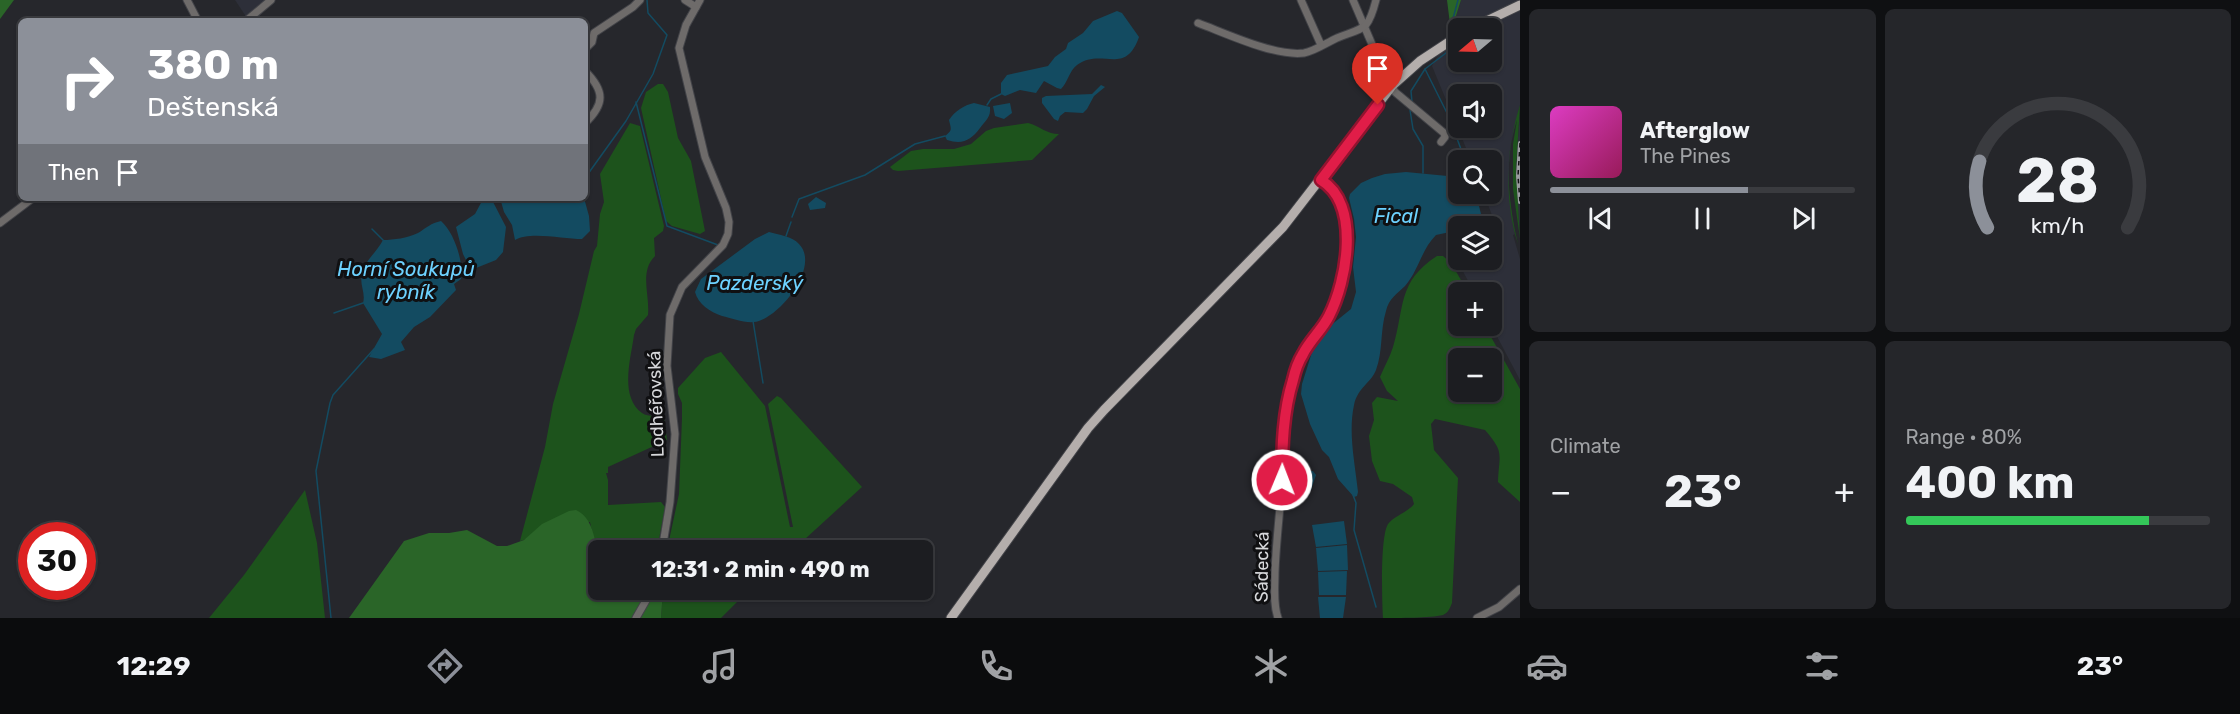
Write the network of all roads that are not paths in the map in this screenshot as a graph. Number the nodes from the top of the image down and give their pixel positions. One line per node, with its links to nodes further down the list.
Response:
1 (187, 0): 10 (street)
2 (271, 0): 11 (street)
3 (640, 0): 17 (street)
4 (685, 0): 8 (street)
5 (1301, 0): 16 (street)
6 (1353, 0): 14 (street)
7 (1376, 0): 14 (street)
8 (698, 4): 25 (street, Lodhéřovská)
9 (1520, 5): 12 (main road)
10 (196, 18)
11 (250, 18)
12 (1493, 18)
13 (1198, 22): 16 (street)
14 (1365, 27): 16 (street); 19 (street)
15 (1448, 43): 19 (main road)
16 (1321, 45)
17 (588, 46)
18 (588, 74): 20 (street)
19 (1392, 86): 21 (street); 22 (main road)
20 (588, 120)
21 (1441, 142)
22 (1321, 180): 29 (main road); 30 (street, Sádecká)
23 (29, 201): 24 (street)
24 (0, 223)
25 (664, 540)
26 (1520, 588): 31 (street)
27 (646, 600): 28 (street)
28 (636, 618)
29 (951, 618)
30 (1278, 618)
31 (1477, 618)

